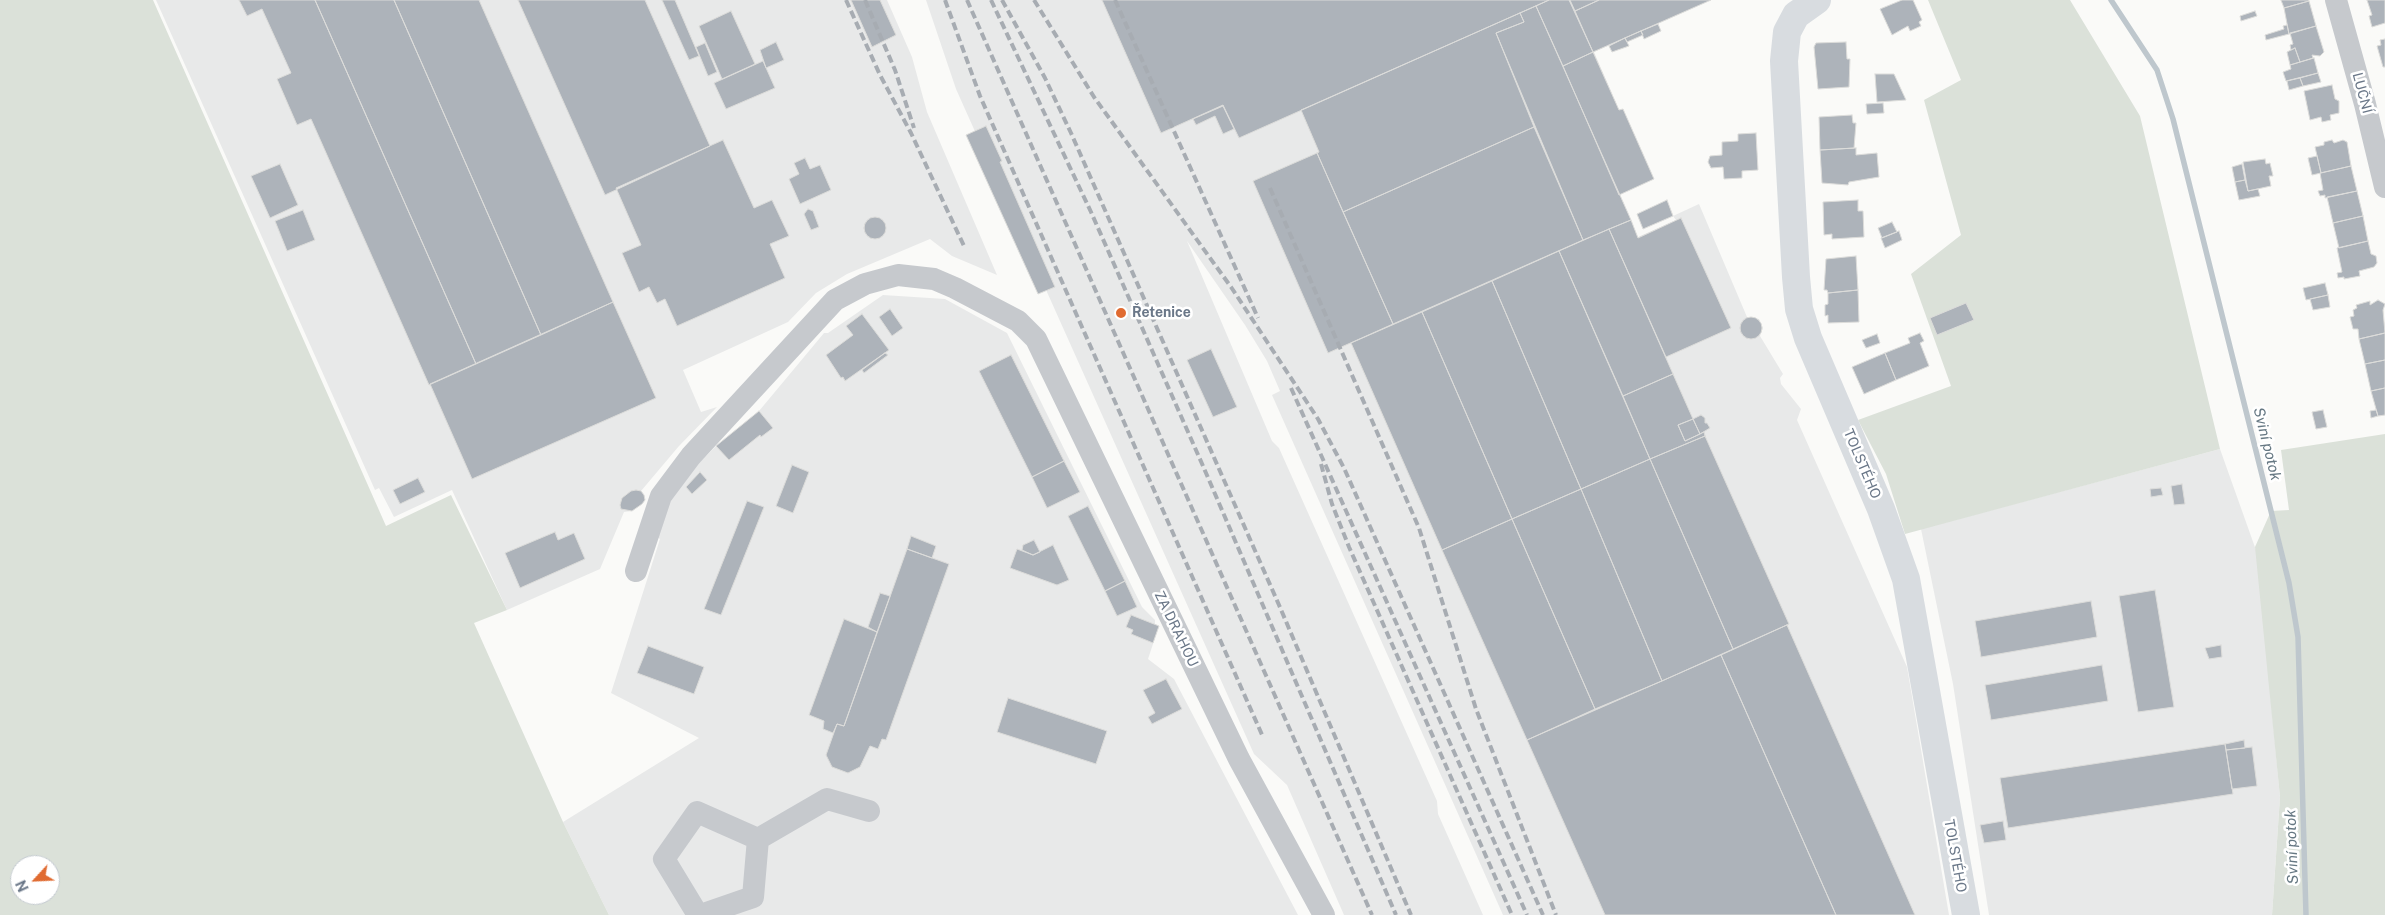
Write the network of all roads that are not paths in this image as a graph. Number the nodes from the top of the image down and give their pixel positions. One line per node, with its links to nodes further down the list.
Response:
1 (2336, 0): 3 (street, LUČNÍ)
2 (1801, 5): 9 (street, TOLSTÉHO)
3 (2385, 187)
4 (636, 571): 8 (street, ZA DRAHOU)
5 (869, 811): 6 (street)
6 (758, 839): 7 (street); 7 (street)
7 (700, 915)
8 (1324, 915)
9 (1966, 915)

